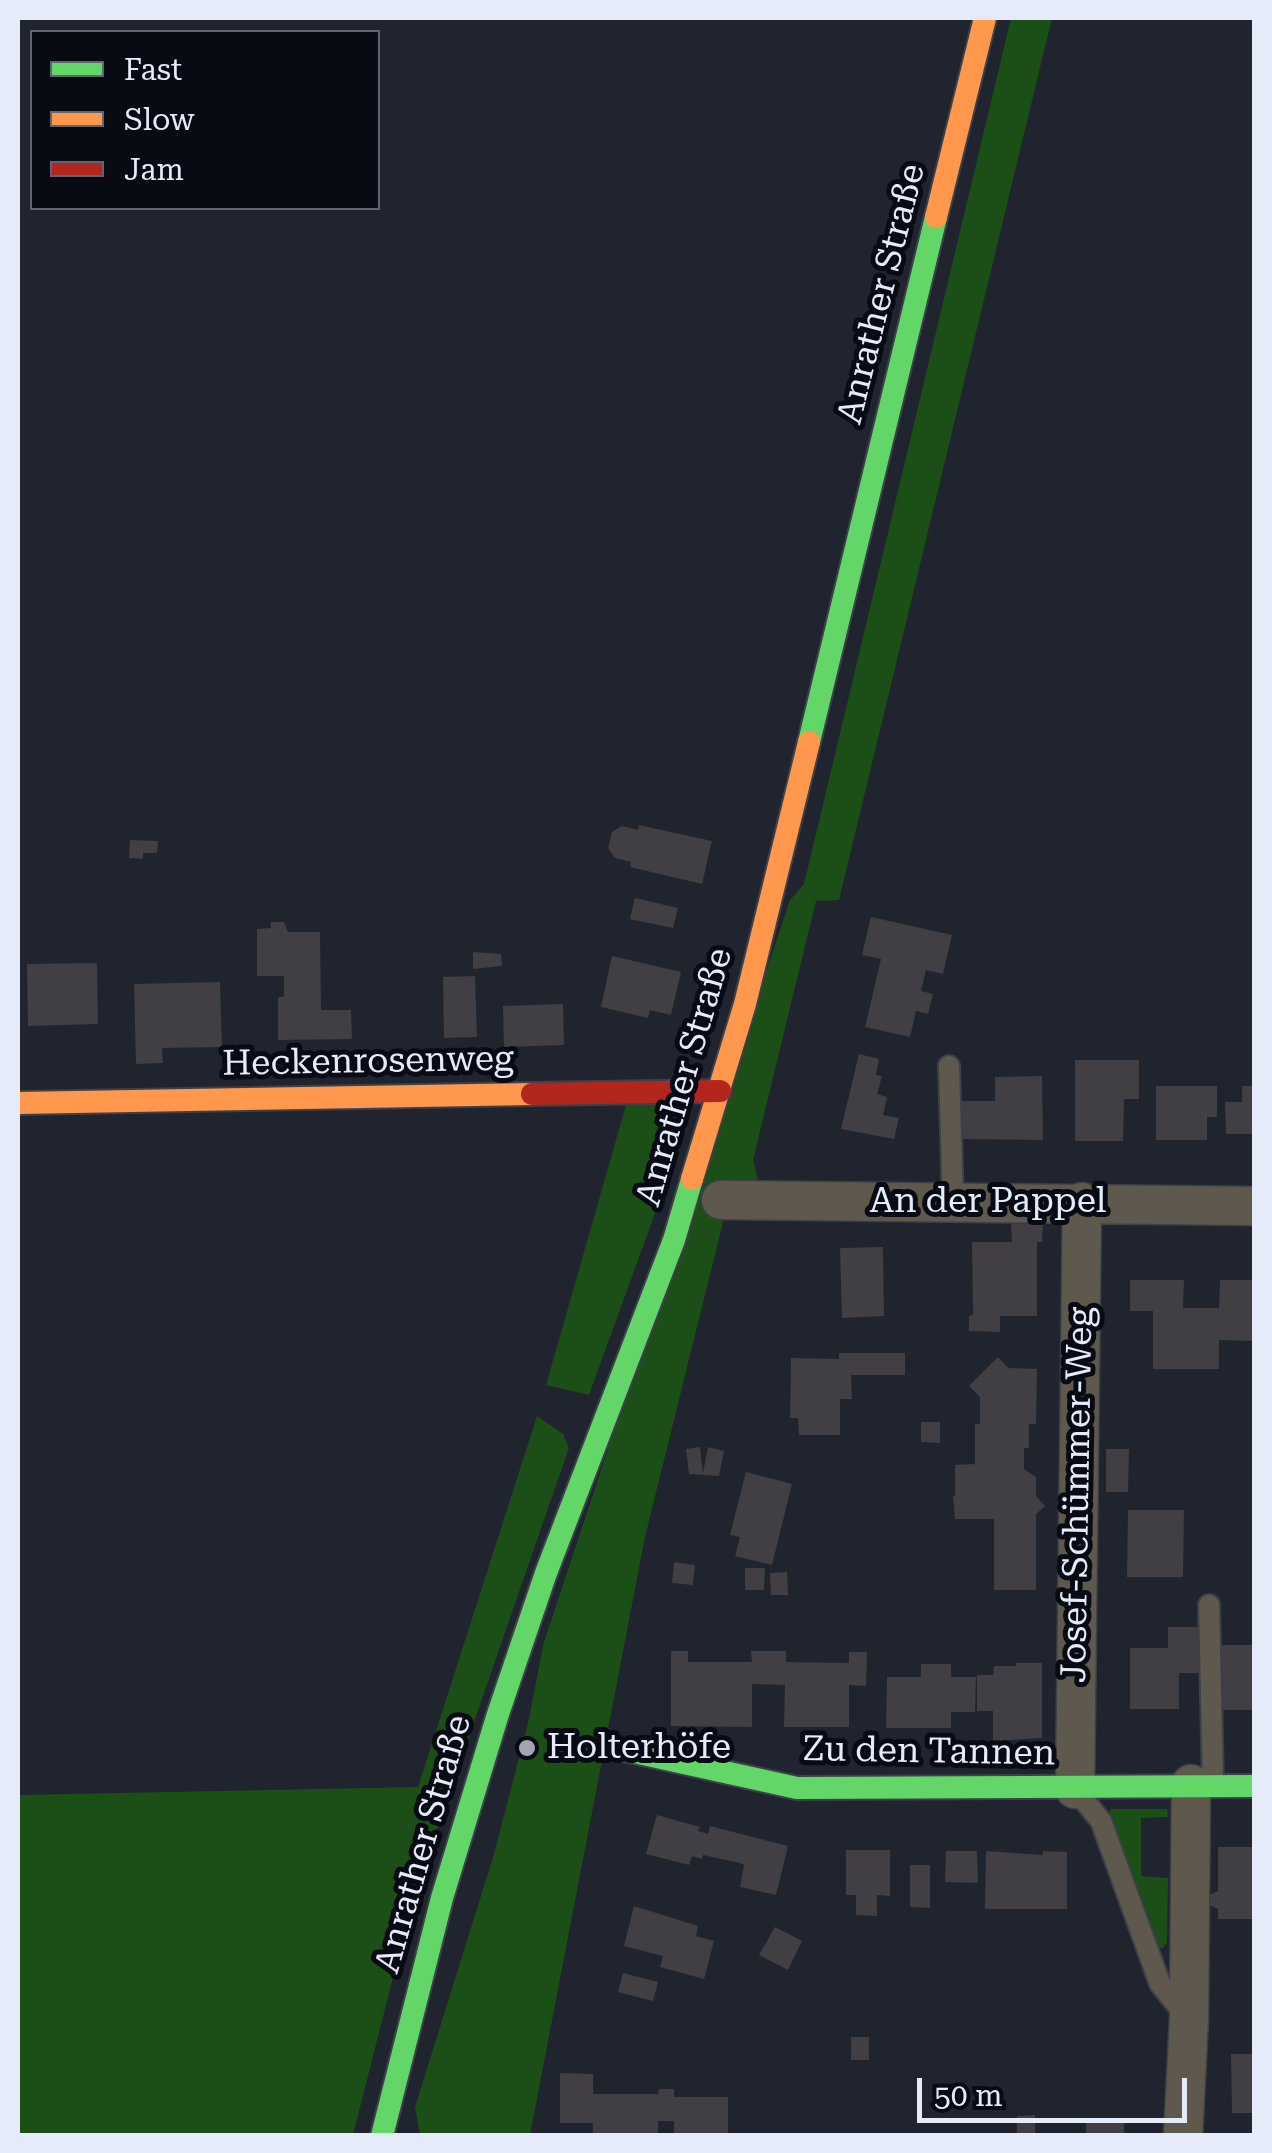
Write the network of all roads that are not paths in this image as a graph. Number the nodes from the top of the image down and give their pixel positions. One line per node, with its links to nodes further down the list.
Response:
1 (985, 18): 3 (main road, Anrather Straße)
2 (949, 1066): 7 (lane)
3 (720, 1091): 4 (main road, Heckenrosenweg); 15 (main road, Anrather Straße)
4 (18, 1103)
5 (721, 1200): 7 (street, An der Pappel)
6 (1082, 1202): 7 (street, An der Pappel); 8 (street, An der Pappel); 13 (street, Josef-Schümmer-Weg)
7 (953, 1203)
8 (1254, 1206)
9 (1209, 1606): 11 (lane)
10 (607, 1746): 13 (main road, Zu den Tannen)
11 (1202, 1785): 12 (main road, Zu den Tannen); 13 (main road, Zu den Tannen); 14 (street)
12 (1254, 1786)
13 (1074, 1789): 14 (lane)
14 (1189, 2019): 16 (street)
15 (382, 2136)
16 (1184, 2136)

